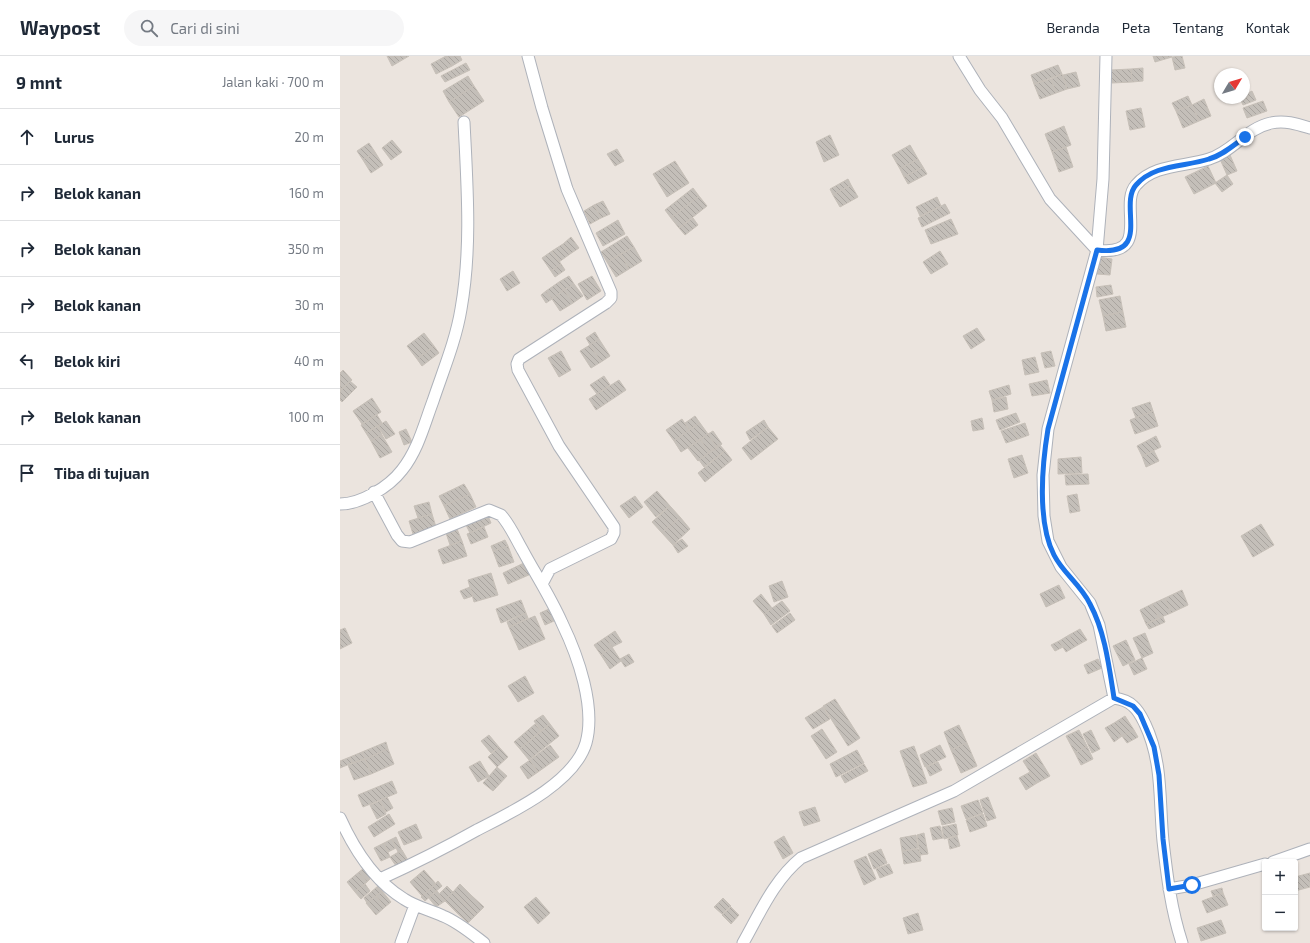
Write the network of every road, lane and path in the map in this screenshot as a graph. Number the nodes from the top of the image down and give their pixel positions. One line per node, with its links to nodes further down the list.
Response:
1 (528, 56): 9 (street)
2 (959, 56): 6 (street)
3 (1106, 56): 6 (street)
4 (464, 122): 7 (street)
5 (1310, 128): 6 (street)
6 (1097, 250): 10 (street)
7 (374, 492): 8 (street); 9 (street)
8 (340, 504)
9 (542, 584): 15 (street)
10 (1114, 698): 16 (street); 20 (street)
11 (340, 818): 15 (street)
12 (1310, 849): 13 (street)
13 (1281, 859)
14 (1262, 865): 16 (street)
15 (380, 880): 17 (street)
16 (1169, 889): 21 (street)
17 (415, 905): 18 (street); 19 (street)
18 (401, 943)
19 (484, 943)
20 (743, 943)
21 (1182, 943)

